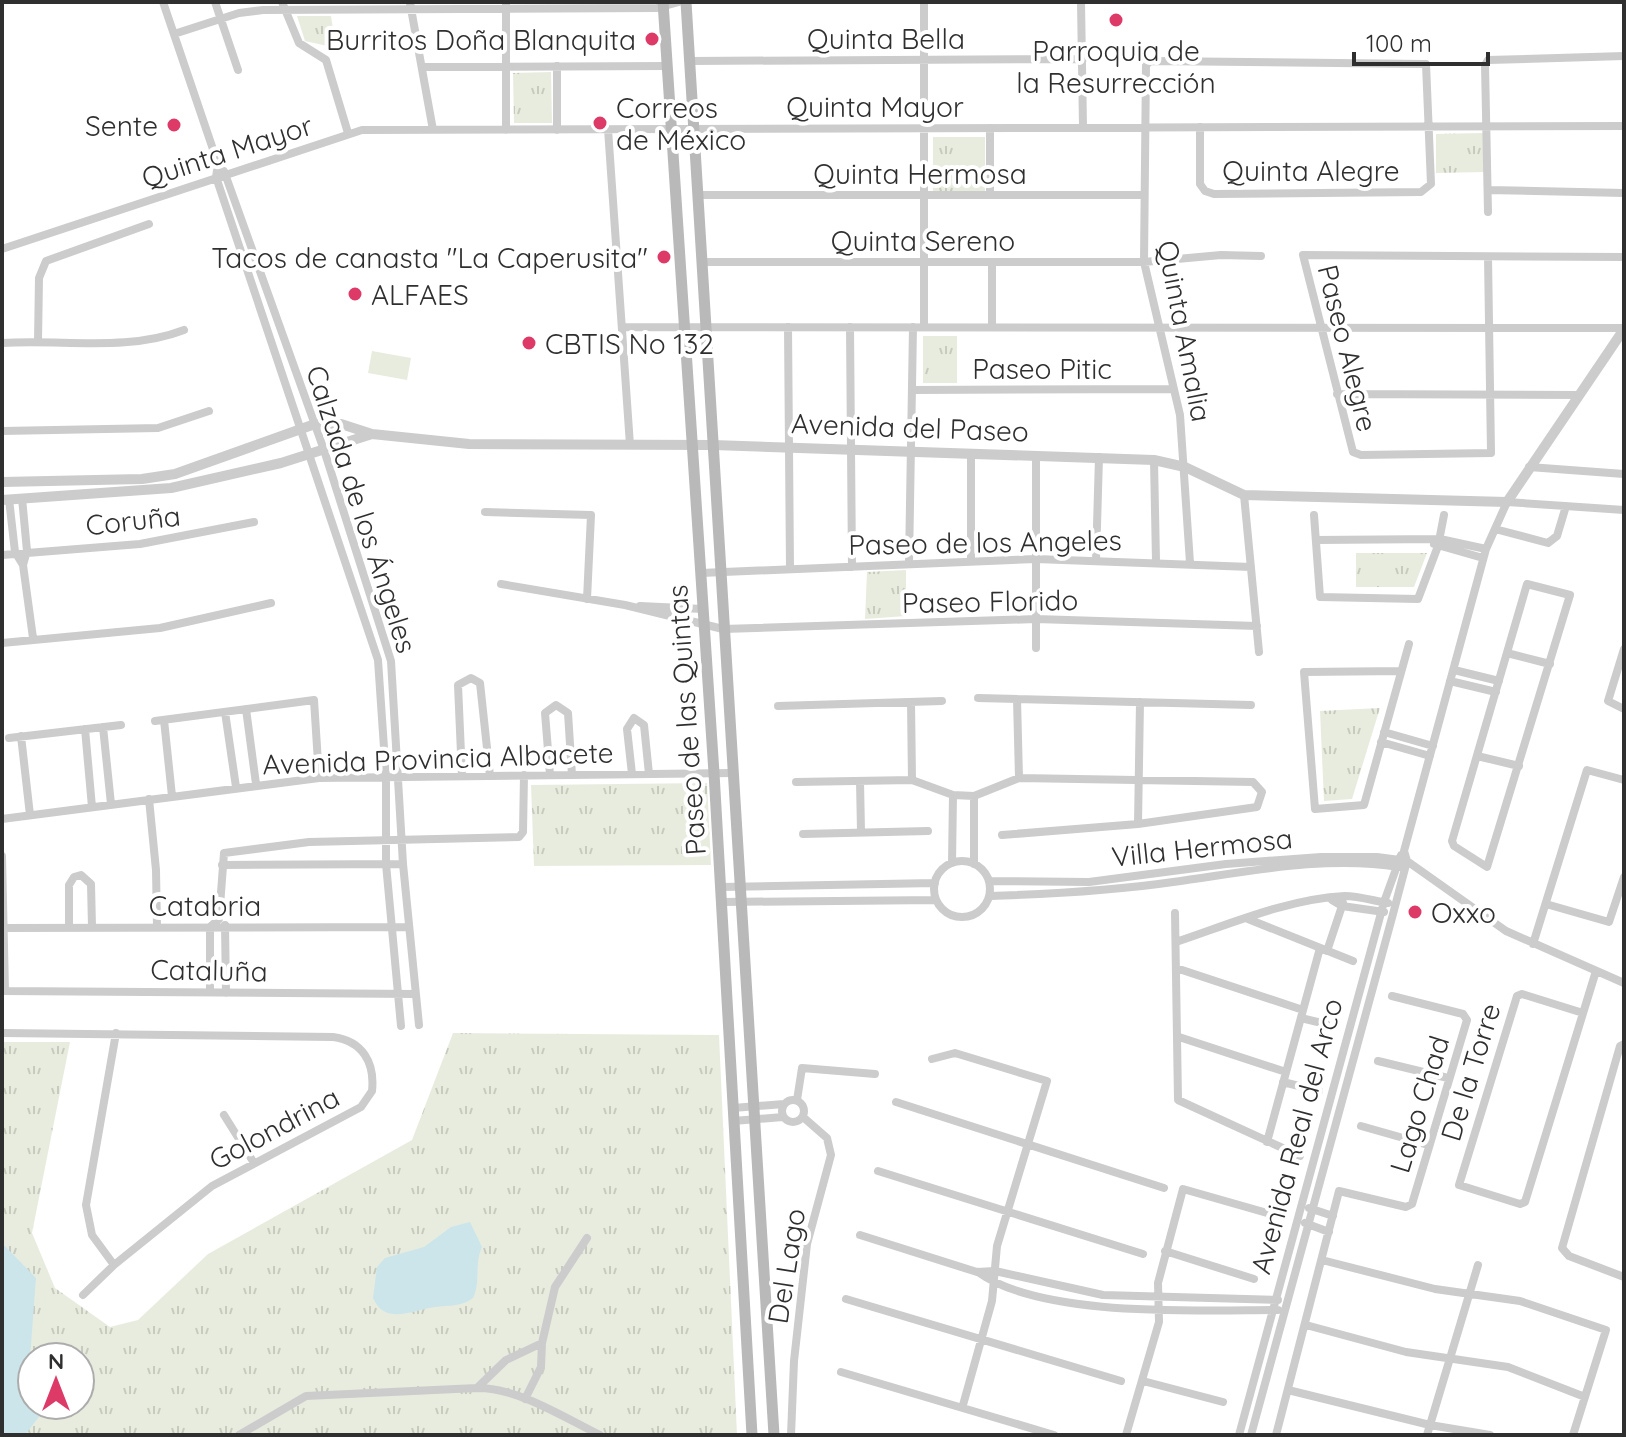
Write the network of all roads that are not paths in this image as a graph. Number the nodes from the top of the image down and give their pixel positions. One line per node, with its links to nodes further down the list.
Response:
1 (163, 2): 13 (street, Calzada de los Ángeles)
2 (215, 2): 12 (street)
3 (679, 2): 8 (street)
4 (686, 2): 17 (main road, Paseo de las Quintas)
5 (924, 2): 16 (street)
6 (1081, 2): 15 (street)
7 (506, 4): 8 (street); 10 (street); 21 (street)
8 (663, 4): 19 (main road, Paseo de las Quintas)
9 (349, 5): 10 (street); 11 (street)
10 (410, 5): 20 (street)
11 (284, 6): 12 (street); 37 (street)
12 (221, 19): 13 (street); 22 (street)
13 (174, 34): 38 (street, Calzada de los Ángeles)
14 (1624, 56): 24 (street)
15 (1083, 59): 16 (street, Quinta Bella); 26 (street)
16 (924, 60): 17 (street, Quinta Bella); 30 (street)
17 (690, 61): 29 (main road, Paseo de las Quintas)
18 (557, 66): 19 (street); 21 (street); 36 (street)
19 (667, 66): 33 (main road, Paseo de las Quintas)
20 (422, 67): 21 (street); 34 (street)
21 (506, 67): 35 (street)
22 (238, 70)
23 (1430, 126): 24 (street, Quinta Mayor); 27 (street, Quinta Amalia); 28 (street, Quinta Mayor); 28 (street, Quinta Alegre)
24 (1488, 126): 25 (street, Quinta Mayor); 41 (street)
25 (1624, 126)
26 (1083, 127): 27 (street, Quinta Mayor); 31 (street, Quinta Mayor)
27 (1144, 127): 28 (street, Quinta Mayor); 46 (street, Quinta Amalia)
28 (1200, 127)
29 (694, 128): 30 (street, Quinta Mayor); 33 (street, Quinta Mayor); 43 (main road, Paseo de las Quintas)
30 (924, 128): 31 (street, Quinta Mayor); 44 (street)
31 (990, 128): 45 (street)
32 (608, 129): 33 (street, Quinta Mayor); 36 (street, Quinta Mayor); 57 (street)
33 (671, 129): 58 (main road, Paseo de las Quintas)
34 (433, 130): 35 (street, Quinta Mayor); 37 (street, Quinta Mayor)
35 (506, 130): 36 (street, Quinta Mayor)
36 (557, 130)
37 (348, 133): 39 (street, Quinta Mayor)
38 (218, 164): 39 (street, Calzada de los Ángeles); 40 (street, Calzada de los Ángeles)
39 (226, 174): 40 (street, Quinta Mayor); 78 (street, Calzada de los Ángeles)
40 (216, 177): 49 (street, Quinta Mayor); 79 (street, Calzada de los Ángeles)
41 (1488, 190): 42 (street); 47 (street)
42 (1624, 193)
43 (698, 195): 44 (street, Quinta Hermosa); 53 (main road, Paseo de las Quintas)
44 (924, 195): 45 (street, Quinta Hermosa); 54 (street)
45 (990, 195): 46 (street, Quinta Hermosa)
46 (1143, 195): 56 (street, Quinta Amalia)
47 (1488, 212)
48 (149, 224): 70 (street)
49 (2, 249)
50 (1261, 256): 56 (street, Quinta Sereno)
51 (1488, 257): 52 (street); 66 (street, Paseo Alegre); 67 (street)
52 (1624, 257)
53 (702, 262): 54 (street, Quinta Sereno); 59 (main road, Paseo de las Quintas)
54 (924, 262): 55 (street, Quinta Sereno); 63 (street)
55 (992, 262): 56 (street, Quinta Sereno); 64 (street)
56 (1144, 262): 65 (street, Quinta Amalia)
57 (622, 327): 58 (street); 82 (street)
58 (685, 327): 59 (street); 83 (main road, Paseo de las Quintas)
59 (706, 327): 60 (street); 84 (main road, Paseo de las Quintas)
60 (788, 327): 61 (street); 85 (street)
61 (850, 327): 62 (street); 87 (street)
62 (913, 327): 63 (street); 73 (street)
63 (924, 327): 64 (street)
64 (992, 327): 65 (street)
65 (1158, 327): 66 (street); 72 (street, Quinta Amalia)
66 (1320, 327): 67 (street); 74 (street, Paseo Alegre)
67 (1488, 328): 68 (street); 75 (street)
68 (1624, 329): 76 (street, Avenida Real del Arco)
69 (184, 330): 70 (street)
70 (38, 341): 71 (street)
71 (2, 343)
72 (1172, 389): 73 (street, Paseo Pitic); 94 (street, Quinta Amalia)
73 (912, 390): 88 (street)
74 (1337, 394): 75 (street); 75 (street, Paseo Alegre)
75 (1493, 395): 76 (street)
76 (1579, 395): 95 (street, Avenida Real del Arco)
77 (209, 411): 80 (street)
78 (315, 424): 79 (street); 81 (street); 86 (street, Calzada de los Ángeles)
79 (300, 428): 89 (street, Calzada de los Ángeles); 97 (street)
80 (2, 431)
81 (372, 434): 82 (street, Avenida del Paseo); 86 (street, Avenida del Paseo)
82 (630, 445): 83 (street, Avenida del Paseo)
83 (693, 445): 84 (street, Avenida del Paseo); 128 (main road, Paseo de las Quintas)
84 (713, 445): 85 (street, Avenida del Paseo); 127 (main road, Paseo de las Quintas)
85 (789, 448): 87 (street, Avenida del Paseo); 126 (street)
86 (324, 450): 89 (street, Avenida del Paseo); 178 (street, Calzada de los Ángeles)
87 (851, 450): 88 (street, Avenida del Paseo); 124 (street)
88 (911, 452): 90 (street, Avenida del Paseo); 121 (street)
89 (309, 454): 100 (street, Avenida del Paseo); 181 (street, Calzada de los Ángeles)
90 (971, 454): 91 (street, Avenida del Paseo); 119 (street)
91 (1036, 455): 92 (street, Avenida del Paseo); 117 (street)
92 (1099, 457): 93 (street, Avenida del Paseo); 118 (street)
93 (1154, 460): 94 (street, Avenida del Paseo); 120 (street)
94 (1185, 467): 99 (street, Avenida del Paseo); 122 (street, Quinta Amalia)
95 (1529, 467): 96 (street); 103 (street, Avenida Real del Arco)
96 (1624, 474)
97 (53, 480): 98 (street); 100 (street)
98 (2, 482)
99 (1244, 495): 103 (street, Avenida del Paseo); 125 (street)
100 (52, 496): 101 (street, Avenida del Paseo)
101 (22, 498): 102 (street, Avenida del Paseo); 113 (street)
102 (6, 500): 114 (street)
103 (1507, 502): 104 (street); 110 (street, Avenida Real del Arco)
104 (1566, 506): 105 (street); 110 (street)
105 (1624, 510)
106 (485, 512): 130 (street)
107 (1314, 515): 111 (street)
108 (1444, 515): 112 (street)
109 (254, 522): 113 (street, Coruña)
110 (1495, 529): 115 (street, Avenida Real del Arco)
111 (1316, 540): 112 (street); 112 (street)
112 (1436, 542): 115 (street)
113 (27, 551): 114 (street, Coruña); 123 (street)
114 (15, 552): 116 (street, Coruña); 123 (street)
115 (1485, 553): 146 (street, Avenida Real del Arco)
116 (2, 555)
117 (1036, 559): 118 (street, Paseo de los Angeles); 119 (street, Paseo de los Angeles); 134 (street)
118 (1096, 560): 120 (street, Paseo de los Angeles)
119 (971, 561): 121 (street, Paseo de los Angeles)
120 (1156, 561): 122 (street, Paseo de los Angeles)
121 (909, 563): 124 (street, Paseo de los Angeles)
122 (1190, 563): 125 (street, Paseo de los Angeles)
123 (23, 565): 138 (street)
124 (852, 567): 126 (street, Paseo de los Angeles)
125 (1251, 567): 135 (street)
126 (790, 569): 127 (street, Paseo de los Angeles)
127 (719, 572): 128 (street, Paseo de los Angeles); 137 (main road, Paseo de las Quintas)
128 (701, 573): 133 (main road, Paseo de las Quintas)
129 (501, 584): 130 (street)
130 (587, 599): 132 (street)
131 (271, 603): 138 (street)
132 (625, 605): 133 (street); 136 (street, Paseo Florido)
133 (703, 609): 136 (main road, Paseo de las Quintas)
134 (1036, 619): 135 (street, Paseo Florido); 137 (street, Paseo Florido); 141 (street)
135 (1257, 626): 143 (street)
136 (704, 627): 137 (street, Paseo Florido); 171 (main road, Paseo de las Quintas)
137 (723, 629): 172 (main road, Paseo de las Quintas)
138 (33, 638): 139 (street)
139 (2, 643)
140 (1409, 644): 147 (street)
141 (1036, 648)
142 (1624, 649): 159 (street)
143 (1259, 652)
144 (1507, 653): 145 (street); 145 (street); 149 (street)
145 (1550, 664): 170 (street)
146 (1454, 670): 148 (street, Avenida Real del Arco); 149 (street)
147 (1401, 671): 165 (street); 165 (street)
148 (1450, 681): 150 (street); 167 (street, Avenida Real del Arco)
149 (1499, 681): 150 (street)
150 (1496, 692): 169 (street)
151 (978, 698): 152 (street)
152 (1017, 699): 155 (street); 183 (street)
153 (942, 701): 154 (street)
154 (911, 702): 157 (street); 184 (street)
155 (1140, 702): 156 (street); 185 (street)
156 (1251, 705)
157 (778, 706)
158 (246, 709): 160 (street); 182 (street); 189 (street)
159 (1624, 709)
160 (225, 712): 190 (street); 192 (street)
161 (121, 725): 162 (street)
162 (103, 727): 163 (street); 195 (street)
163 (85, 729): 164 (street); 196 (street)
164 (21, 736): 166 (street); 197 (street)
165 (1382, 737): 167 (street); 168 (street)
166 (9, 738)
167 (1433, 746): 168 (street, Avenida Real del Arco)
168 (1430, 756): 207 (street, Avenida Real del Arco)
169 (1477, 756): 170 (street); 170 (street)
170 (1519, 766)
171 (714, 773): 172 (street, Avenida Provincia Albacete); 174 (street, Avenida Provincia Albacete); 216 (main road, Paseo de las Quintas)
172 (733, 773): 217 (main road, Paseo de las Quintas)
173 (632, 774): 174 (street, Avenida Provincia Albacete); 174 (street); 177 (street, Avenida Provincia Albacete)
174 (649, 774)
175 (524, 775): 176 (street, Avenida Provincia Albacete); 180 (street, Avenida Provincia Albacete); 204 (street)
176 (550, 775): 177 (street, Avenida Provincia Albacete); 177 (street)
177 (572, 775)
178 (399, 776): 179 (street, Avenida Provincia Albacete); 181 (street, Avenida Provincia Albacete); 204 (street, Calzada de los Ángeles)
179 (462, 776): 180 (street, Avenida Provincia Albacete); 180 (street)
180 (490, 776)
181 (386, 777): 182 (street, Avenida Provincia Albacete); 205 (street, Calzada de los Ángeles)
182 (319, 778): 189 (street, Avenida Provincia Albacete)
183 (1019, 778): 185 (street); 193 (street)
184 (912, 780): 187 (street); 191 (street)
185 (1139, 780): 199 (street); 199 (street)
186 (1624, 780): 223 (street)
187 (860, 781): 188 (street); 201 (street)
188 (796, 782)
189 (256, 784): 190 (street, Avenida Provincia Albacete)
190 (236, 787): 192 (street, Avenida Provincia Albacete)
191 (953, 795): 193 (street); 208 (street)
192 (172, 796): 194 (street, Avenida Provincia Albacete)
193 (974, 796): 211 (street)
194 (149, 799): 195 (street, Avenida Provincia Albacete); 231 (street)
195 (111, 804): 196 (street, Avenida Provincia Albacete)
196 (92, 807): 197 (street, Avenida Provincia Albacete)
197 (30, 815): 198 (street, Avenida Provincia Albacete)
198 (2, 819)
199 (1138, 824): 203 (street)
200 (928, 831): 201 (street)
201 (861, 832): 202 (street)
202 (803, 834)
203 (1002, 835)
204 (402, 841): 205 (street); 210 (street, Calzada de los Ángeles)
205 (386, 842): 209 (street, Calzada de los Ángeles); 212 (street)
206 (2, 856): 236 (street)
207 (1402, 861): 214 (street, Villa Hermosa); 218 (street, Villa Hermosa); 224 (street, Avenida Real del Arco); 225 (street, Avenida Real del Arco); 238 (street)
208 (952, 863): 211 (street); 215 (street)
209 (386, 864): 210 (street); 212 (street); 234 (street, Calzada de los Ángeles)
210 (403, 864): 235 (street, Calzada de los Ángeles)
211 (974, 864): 214 (street)
212 (222, 865): 228 (street)
213 (1624, 877): 223 (street)
214 (989, 881): 218 (street)
215 (935, 883): 217 (street); 219 (street)
216 (721, 887): 217 (street); 222 (main road, Paseo de las Quintas)
217 (741, 888): 220 (main road, Paseo de las Quintas)
218 (990, 896): 219 (street)
219 (936, 900): 220 (street)
220 (742, 901): 222 (street); 271 (main road, Paseo de las Quintas)
221 (1344, 901): 224 (street); 227 (street); 239 (street)
222 (722, 902): 270 (main road, Paseo de las Quintas)
223 (1546, 904): 238 (street)
224 (1383, 907): 225 (street); 258 (street, Avenida Real del Arco)
225 (1394, 909): 258 (street, Avenida Real del Arco)
226 (1175, 913): 237 (street)
227 (1247, 918): 237 (street); 239 (street)
228 (219, 919): 232 (street); 233 (street)
229 (69, 927): 230 (street, Catabria); 230 (street); 236 (street, Catabria)
230 (92, 927): 231 (street, Catabria)
231 (157, 927): 232 (street, Catabria)
232 (210, 927): 233 (street, Catabria); 245 (street)
233 (227, 927): 234 (street, Catabria); 246 (street)
234 (391, 927): 235 (street, Catabria); 247 (street, Calzada de los Ángeles)
235 (409, 927): 248 (street, Calzada de los Ángeles)
236 (4, 928): 244 (street)
237 (1176, 942): 241 (street)
238 (1533, 944): 242 (street)
239 (1323, 950): 240 (street); 251 (street)
240 (1353, 961)
241 (1176, 968): 251 (street); 257 (street)
242 (1596, 971): 243 (street); 250 (street)
243 (1624, 983)
244 (3, 991): 245 (street, Cataluña)
245 (210, 992): 246 (street, Cataluña)
246 (226, 993): 247 (street, Cataluña)
247 (398, 994): 248 (street, Cataluña); 254 (street, Calzada de los Ángeles)
248 (415, 994): 253 (street, Calzada de los Ángeles)
249 (1392, 996): 264 (street, Lago Chad)
250 (1583, 1013): 250 (street, De la Torre)
251 (1302, 1014): 252 (street); 262 (street)
252 (1326, 1024)
253 (419, 1025)
254 (401, 1026)
255 (2, 1033): 256 (street, Golondrina)
256 (116, 1033): 281 (street, Golondrina); 297 (street)
257 (1179, 1037): 262 (street); 277 (street)
258 (1354, 1039): 284 (street, Avenida Real del Arco); 285 (street, Avenida Real del Arco)
259 (1624, 1044): 301 (street)
260 (932, 1059): 278 (street)
261 (1378, 1061): 264 (street)
262 (1286, 1072): 265 (street)
263 (875, 1074): 267 (street)
264 (1448, 1078): 279 (street, Lago Chad)
265 (1283, 1082): 266 (street); 277 (street)
266 (1319, 1091)
267 (797, 1100): 269 (street); 274 (street)
268 (896, 1102): 278 (street)
269 (784, 1104): 271 (street); 273 (street)
270 (733, 1108): 271 (street); 275 (main road, Paseo de las Quintas)
271 (756, 1113): 273 (street); 275 (street); 330 (main road, Paseo de las Quintas)
272 (224, 1115): 281 (street)
273 (783, 1117): 274 (street)
274 (803, 1117): 331 (street, Del Lago)
275 (733, 1121): 329 (main road, Paseo de las Quintas)
276 (1361, 1126): 279 (street)
277 (1267, 1142): 280 (street)
278 (1027, 1145): 283 (street); 286 (street)
279 (1428, 1145): 288 (street, Lago Chad)
280 (1300, 1156)
281 (254, 1163): 297 (street, Golondrina)
282 (878, 1171): 286 (street)
283 (1164, 1188)
284 (1301, 1205): 285 (street); 289 (street, Avenida Real del Arco)
285 (1312, 1209): 288 (street); 290 (street, Avenida Real del Arco)
286 (1009, 1210): 295 (street); 299 (street)
287 (1274, 1215): 294 (street)
288 (1333, 1216): 291 (street)
289 (1297, 1220): 290 (street); 309 (street, Avenida Real del Arco)
290 (1308, 1224): 291 (street); 308 (street, Avenida Real del Arco)
291 (1329, 1232): 296 (street)
292 (860, 1235): 300 (street)
293 (587, 1238): 315 (street)
294 (1165, 1251): 302 (street); 306 (street)
295 (1143, 1254)
296 (1322, 1260): 305 (street); 313 (street)
297 (114, 1265): 304 (street, Golondrina)
298 (1478, 1265): 305 (street)
299 (995, 1271): 300 (street); 303 (street); 306 (street)
300 (977, 1272): 303 (street)
301 (1624, 1277)
302 (1254, 1279)
303 (994, 1284): 310 (street); 314 (street)
304 (83, 1295)
305 (1469, 1295): 316 (street); 322 (street)
306 (1159, 1297): 309 (street); 310 (street)
307 (846, 1299): 314 (street)
308 (1287, 1299): 309 (street); 312 (street, Avenida Real del Arco)
309 (1276, 1300): 311 (street, Avenida Real del Arco)
310 (1160, 1308): 311 (street); 319 (street)
311 (1273, 1310): 312 (street); 334 (street, Avenida Real del Arco)
312 (1285, 1310): 335 (street, Avenida Real del Arco)
313 (1306, 1325): 316 (street); 321 (street)
314 (982, 1341): 318 (street); 325 (street)
315 (542, 1343): 320 (street); 323 (street)
316 (1450, 1360): 322 (street); 326 (street)
317 (841, 1372): 325 (street)
318 (1121, 1381)
319 (1143, 1381): 324 (street); 333 (street)
320 (477, 1388): 323 (street); 327 (street)
321 (1288, 1390): 326 (street); 336 (street)
322 (1585, 1397): 339 (street)
323 (525, 1399): 328 (street)
324 (1223, 1402)
325 (963, 1405): 332 (street)
326 (1430, 1425): 337 (street); 338 (street)
327 (239, 1435)
328 (600, 1435)
329 (752, 1435)
330 (774, 1435)
331 (791, 1435)
332 (1054, 1435)
333 (1126, 1435)
334 (1239, 1435)
335 (1251, 1435)
336 (1276, 1435)
337 (1427, 1435)
338 (1490, 1435)
339 (1573, 1435)

